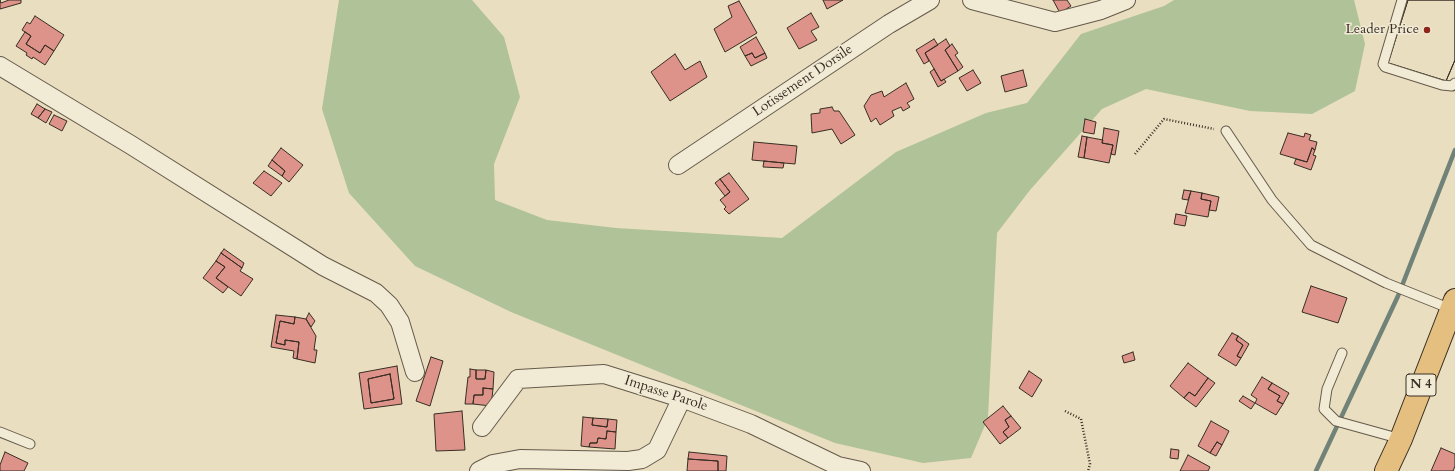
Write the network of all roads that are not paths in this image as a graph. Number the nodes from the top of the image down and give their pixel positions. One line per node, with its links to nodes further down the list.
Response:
1 (930, 0): 8 (street, Lotissement Dorsile)
2 (973, 0): 3 (street)
3 (1126, 0)
4 (1402, 0): 6 (lane)
5 (0, 66): 11 (street)
6 (1455, 83)
7 (1226, 131): 9 (lane)
8 (678, 164)
9 (1453, 304): 15 (main road, N 4)
10 (1342, 353): 15 (lane)
11 (415, 372)
12 (682, 398): 13 (street, Impasse Parole); 17 (street, Impasse Parole); 18 (street)
13 (482, 427)
14 (0, 432): 16 (lane)
15 (1401, 439): 20 (main road, N 4)
16 (30, 444)
17 (837, 469): 19 (street, Impasse Parole)
18 (479, 471)
19 (861, 471)
20 (1386, 471)

